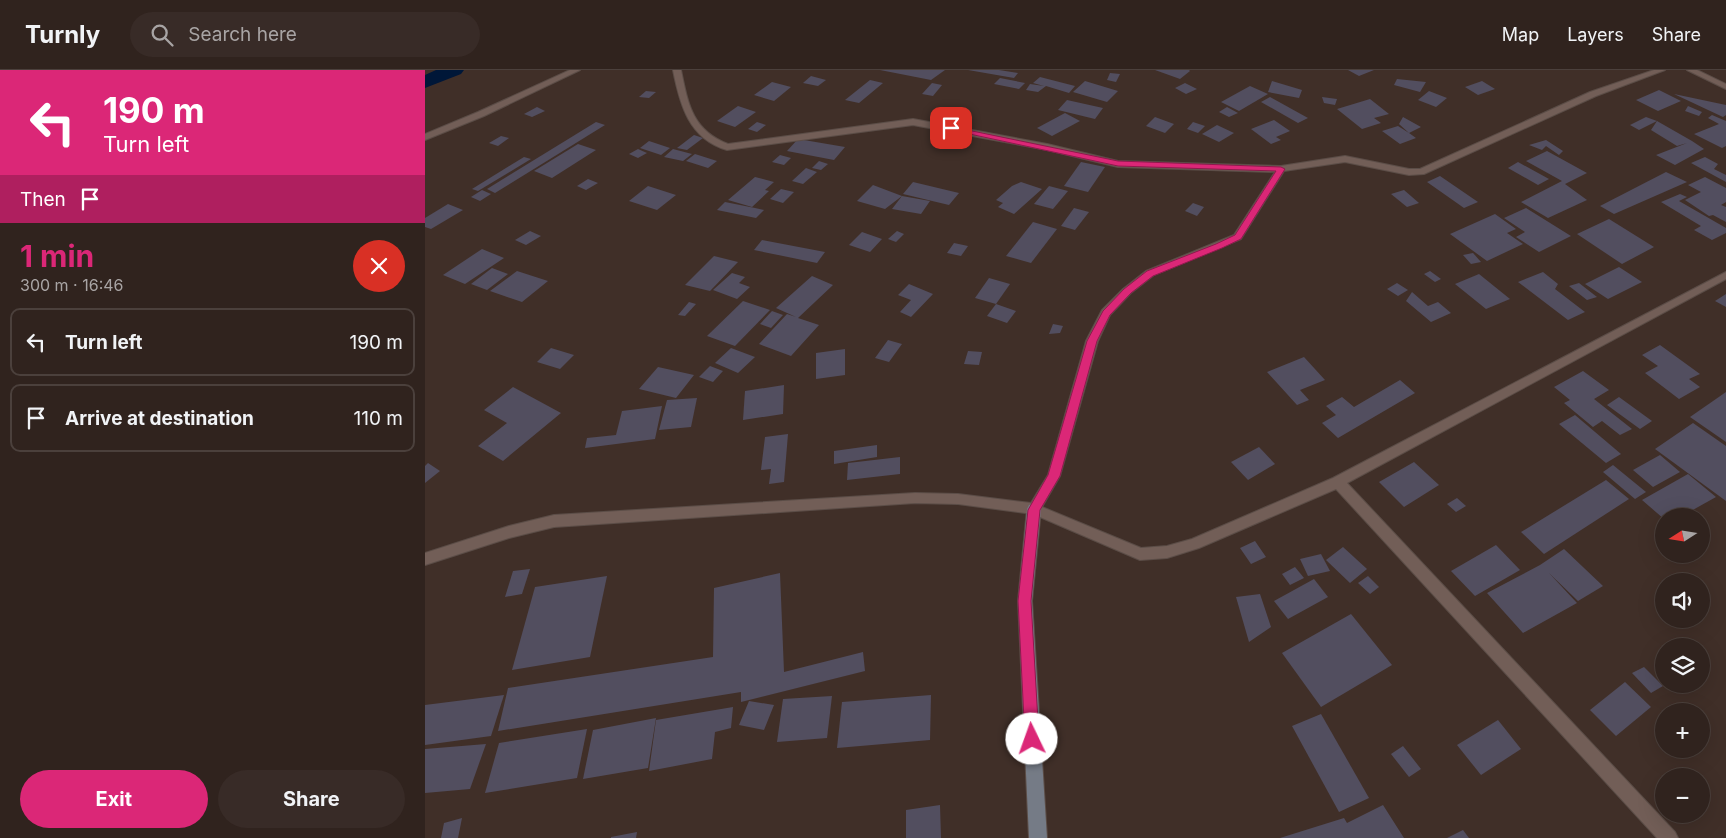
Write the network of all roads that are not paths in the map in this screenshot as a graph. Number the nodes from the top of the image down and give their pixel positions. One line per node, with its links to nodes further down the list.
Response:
1 (576, 70): 6 (street)
2 (677, 70): 7 (street)
3 (1661, 70): 7 (street)
4 (1691, 70): 5 (street)
5 (1726, 87)
6 (425, 137)
7 (1281, 169): 10 (street)
8 (1726, 275): 9 (street)
9 (1338, 482): 10 (street); 13 (street)
10 (1034, 510): 11 (street); 12 (main road)
11 (425, 559)
12 (1037, 838)
13 (1669, 838)

